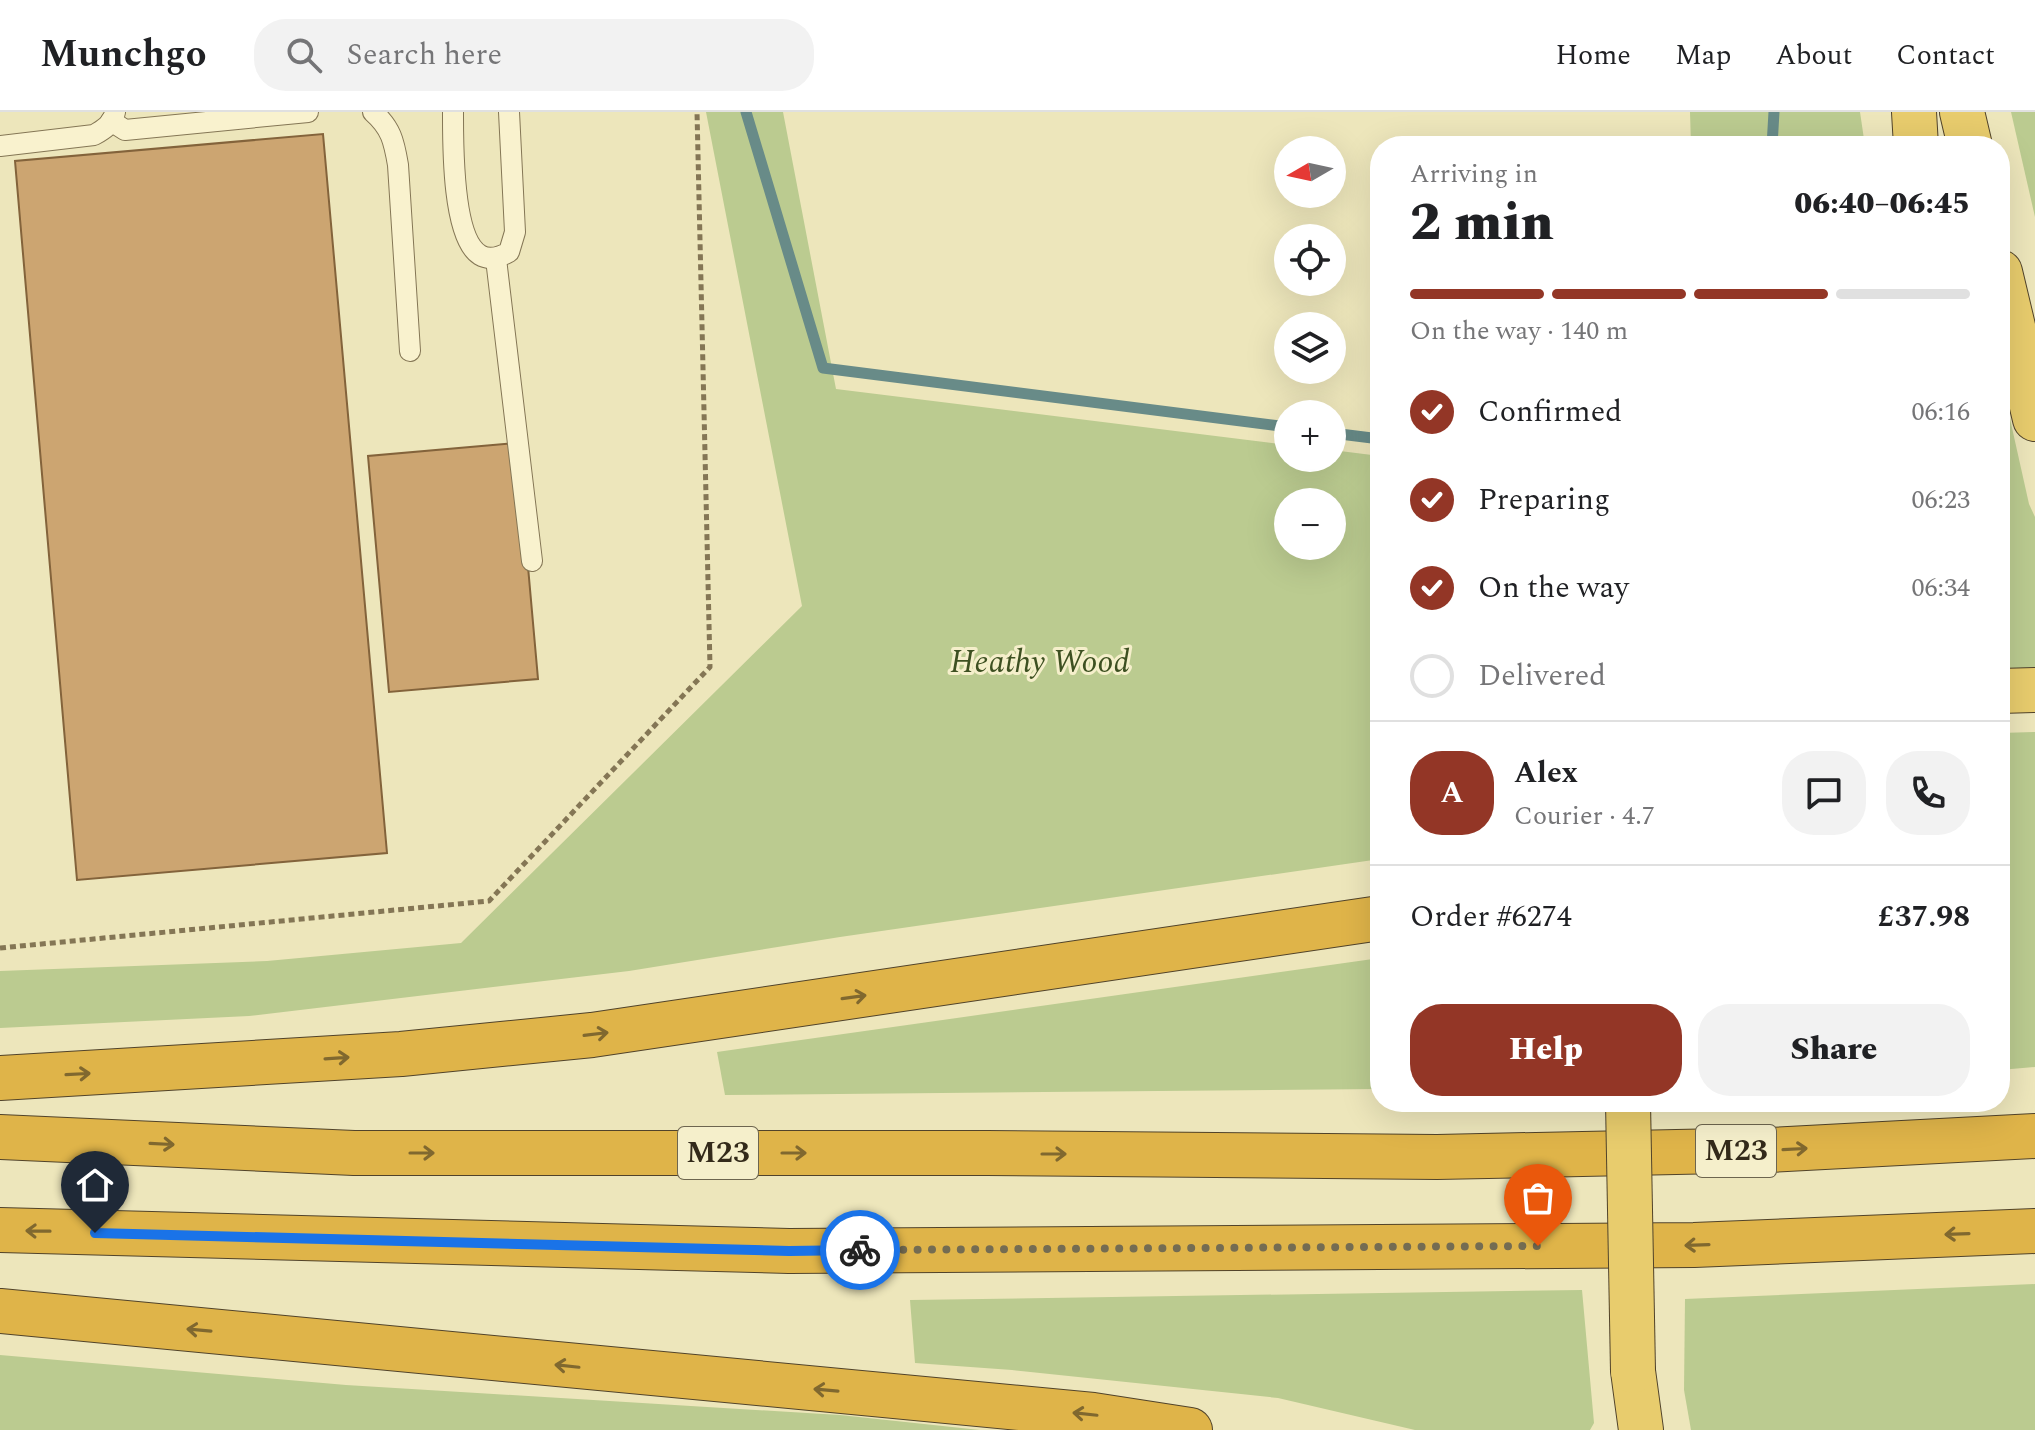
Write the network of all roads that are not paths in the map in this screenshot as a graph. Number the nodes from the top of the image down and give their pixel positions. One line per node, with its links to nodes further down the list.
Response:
1 (308, 112): 7 (lane)
2 (373, 112): 13 (lane)
3 (453, 112): 11 (lane)
4 (509, 112): 11 (lane)
5 (1914, 112): 8 (highway)
6 (1962, 112): 9 (highway)
7 (113, 117): 10 (lane)
8 (1915, 136)
9 (1968, 136)
10 (0, 146)
11 (496, 259): 15 (lane)
12 (2010, 314): 14 (highway)
13 (410, 351)
14 (2035, 419)
15 (532, 561)
16 (2035, 690): 17 (highway)
17 (2010, 691)
18 (1370, 919): 19 (highway, one-way to 18)
19 (0, 1078)
20 (1628, 1112): 27 (highway, bridge)
21 (2035, 1136): 22 (highway, M23, one-way to 21)
22 (0, 1137)
23 (0, 1230): 24 (highway, one-way to 23)
24 (2035, 1231)
25 (0, 1311): 26 (highway, one-way to 25)
26 (1190, 1430)
27 (1641, 1430)

